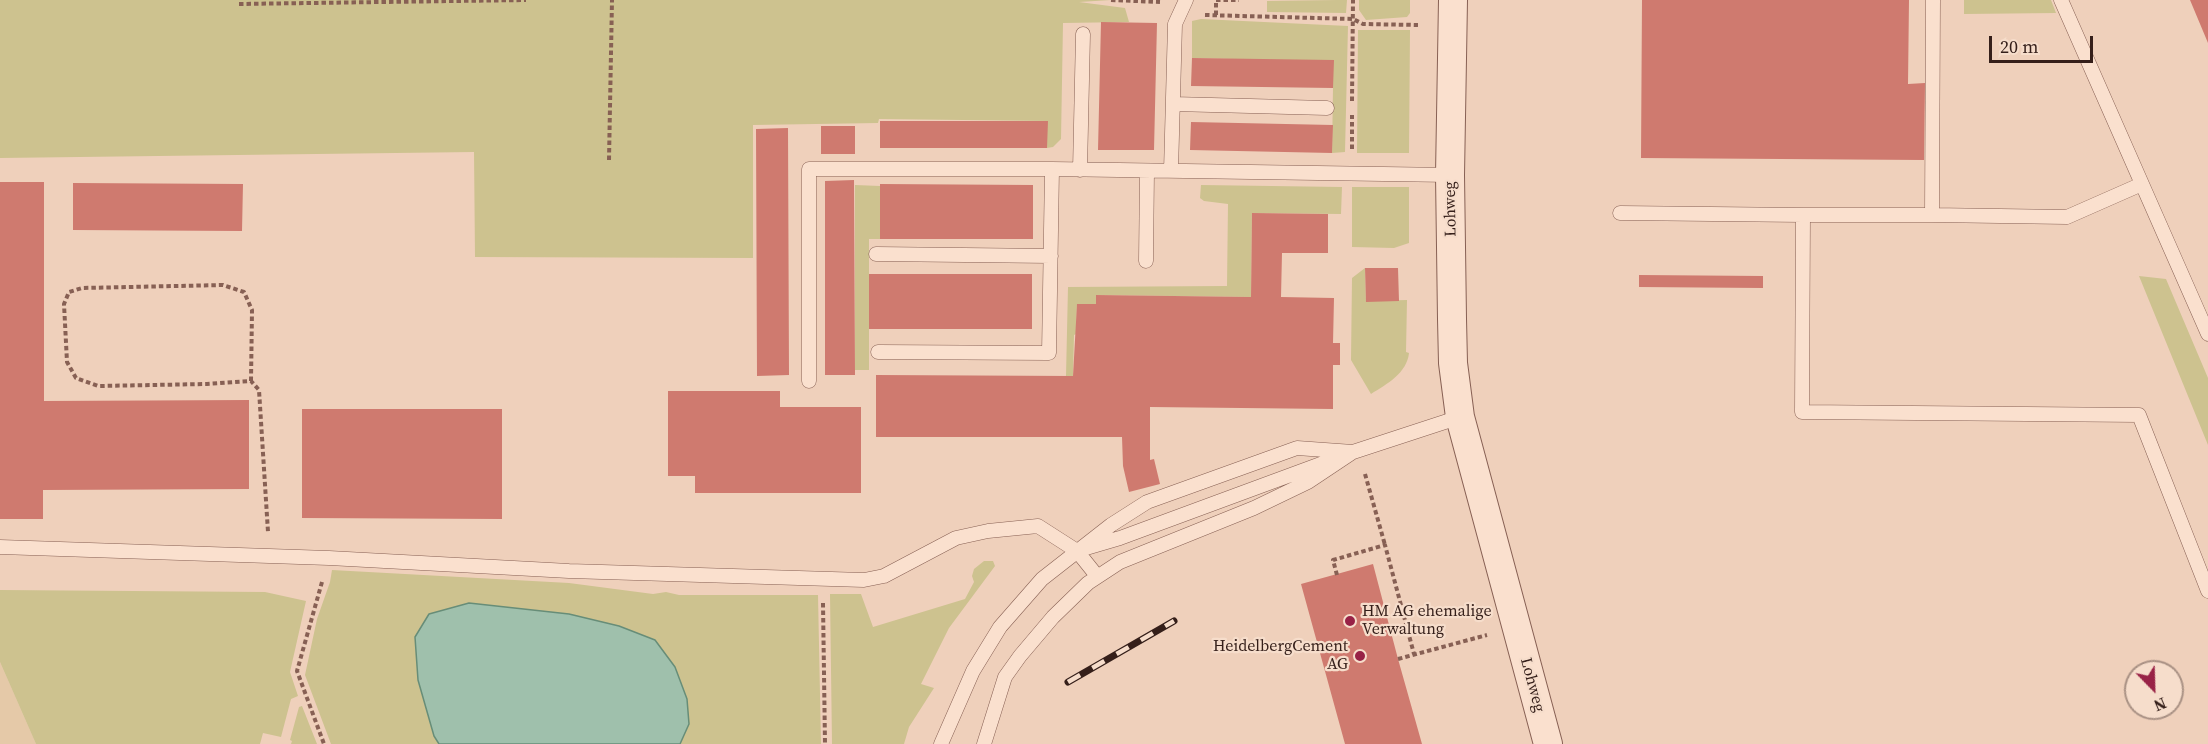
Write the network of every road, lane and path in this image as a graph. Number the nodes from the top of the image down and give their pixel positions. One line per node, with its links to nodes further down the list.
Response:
1 (526, 0): 9 (path)
2 (612, 0): 19 (path)
3 (1111, 0): 10 (path)
4 (1239, 0): 11 (path)
5 (1353, 0): 12 (path)
6 (1453, 0): 25 (street, Lohweg)
7 (1934, 0): 29 (lane)
8 (2061, 0): 26 (lane)
9 (239, 4)
10 (1184, 6): 11 (path); 16 (lane)
11 (1216, 15): 12 (path)
12 (1353, 19): 13 (path); 15 (path)
13 (1418, 25)
14 (1083, 34): 21 (lane)
15 (1352, 103)
16 (1173, 104): 17 (lane); 23 (lane)
17 (1327, 108)
18 (1352, 114): 24 (path)
19 (609, 160)
20 (1052, 169): 21 (lane); 31 (lane); 36 (lane)
21 (1080, 170): 22 (lane)
22 (1147, 171): 23 (lane); 32 (lane)
23 (1171, 171): 24 (lane)
24 (1352, 174): 25 (lane)
25 (1450, 175): 37 (street, Lohweg)
26 (2142, 184): 29 (lane); 33 (lane)
27 (1620, 213): 28 (lane)
28 (1803, 214): 29 (lane); 47 (lane)
29 (1932, 215)
30 (876, 254): 31 (lane)
31 (1050, 256): 34 (lane)
32 (1146, 261)
33 (2208, 334)
34 (878, 352)
35 (251, 381): 35 (path); 42 (path)
36 (810, 381)
37 (1460, 417): 38 (lane); 48 (street, Lohweg)
38 (1356, 452): 39 (path); 41 (lane); 41 (lane); 45 (lane)
39 (1384, 545): 44 (path); 49 (path)
40 (0, 547): 42 (lane)
41 (1077, 551): 45 (lane); 46 (lane); 53 (lane)
42 (270, 557): 43 (lane)
43 (329, 558): 46 (lane); 51 (path)
44 (1337, 575)
45 (1097, 576): 54 (lane)
46 (823, 579): 52 (path)
47 (2208, 591)
48 (1516, 628): 49 (path); 55 (street, Lohweg)
49 (1414, 654): 50 (path)
50 (1398, 659)
51 (324, 744)
52 (825, 744)
53 (941, 744)
54 (984, 744)
55 (1548, 744)

